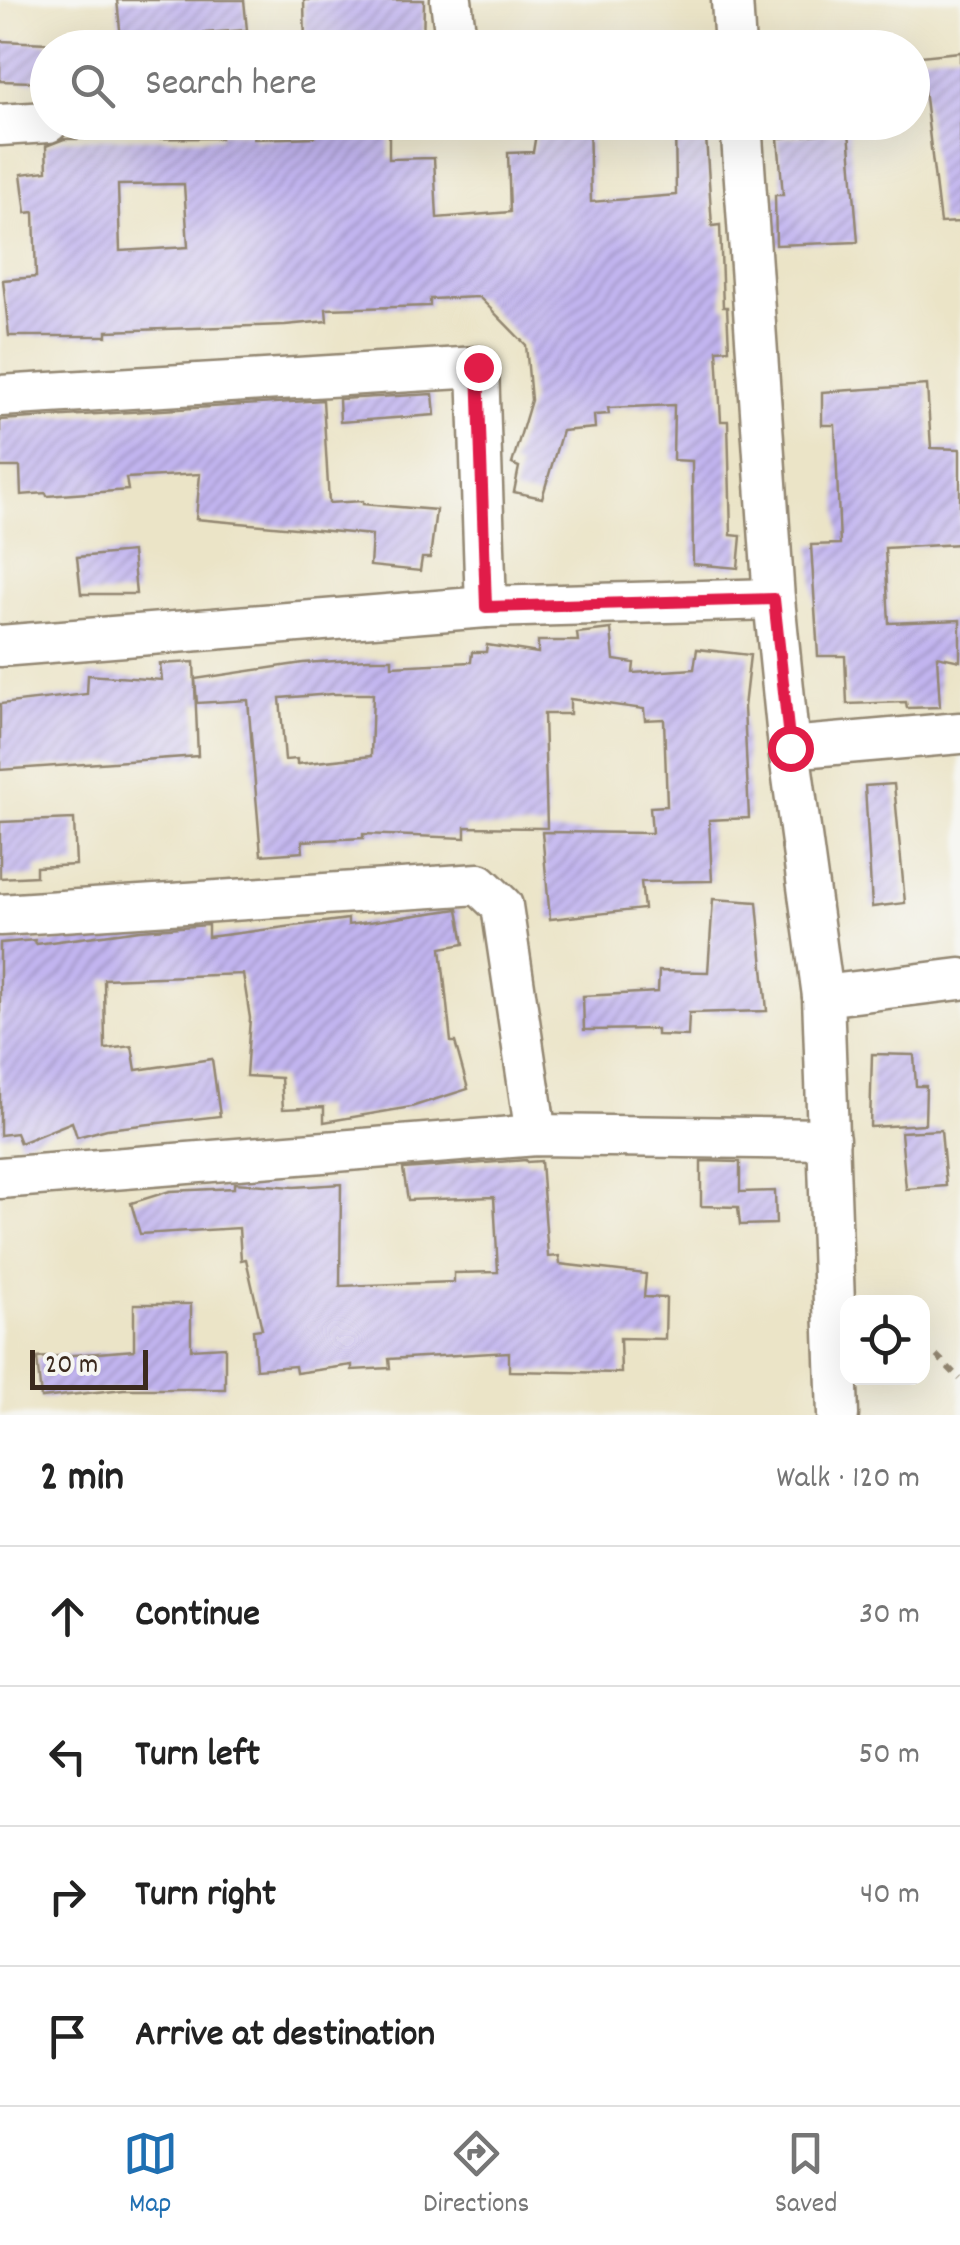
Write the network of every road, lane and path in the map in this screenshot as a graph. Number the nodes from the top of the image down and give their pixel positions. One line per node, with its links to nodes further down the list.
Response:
1 (451, 0): 3 (street)
2 (732, 0): 4 (street)
3 (454, 30)
4 (734, 30)
5 (30, 123): 6 (street)
6 (0, 125)
7 (742, 140): 9 (street)
8 (0, 396): 10 (street)
9 (774, 599): 10 (street); 13 (street)
10 (486, 607): 11 (street)
11 (0, 646)
12 (960, 733): 13 (street)
13 (790, 748): 16 (street)
14 (0, 915): 17 (street)
15 (960, 979): 16 (street)
16 (823, 996): 18 (street)
17 (536, 1135): 18 (street); 19 (street)
18 (829, 1140): 22 (street)
19 (0, 1178)
20 (930, 1353): 21 (path)
21 (960, 1378)
22 (838, 1415)

